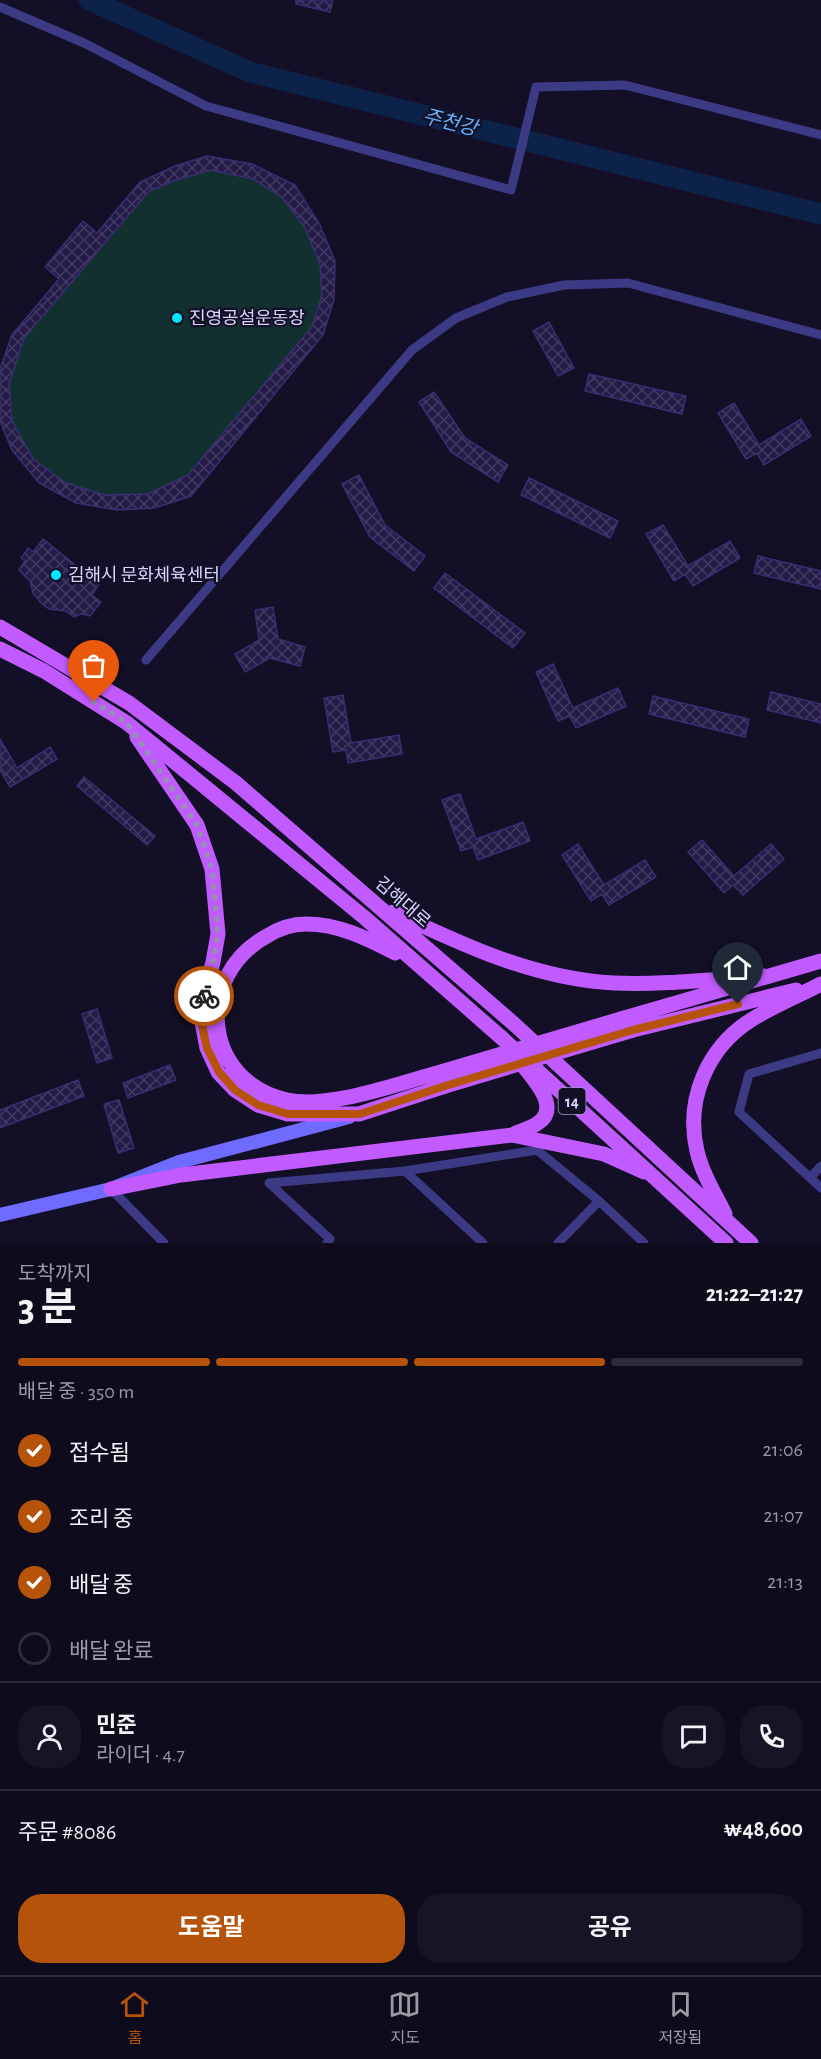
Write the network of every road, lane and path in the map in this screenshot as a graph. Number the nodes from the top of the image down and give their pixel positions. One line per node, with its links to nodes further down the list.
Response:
1 (0, 7): 2 (street)
2 (821, 135)
3 (821, 335): 6 (street)
4 (0, 627): 8 (main road, 김해대로)
5 (0, 649): 7 (main road, 김해대로)
6 (146, 660)
7 (127, 723): 10 (main road, 김해대로); 15 (main road)
8 (375, 903): 11 (main road); 25 (main road, 김해대로 / 14)
9 (821, 961): 11 (main road)
10 (416, 963): 11 (main road, bridge); 13 (main road, 김해대로 / 14)
11 (764, 976)
12 (821, 984): 15 (main road, bridge); 25 (main road)
13 (504, 1039): 16 (main road); 19 (main road, 김해대로 / 14)
14 (821, 1053): 20 (street)
15 (360, 1114): 22 (main road)
16 (512, 1135): 19 (main road); 22 (main road)
17 (821, 1166): 20 (street)
18 (405, 1172): 23 (street); 26 (street); 28 (street)
19 (657, 1178): 31 (main road, 김해대로 / 14)
20 (810, 1178): 21 (street)
21 (821, 1188)
22 (111, 1189): 24 (main road); 27 (street)
23 (599, 1201): 29 (street); 30 (street)
24 (0, 1215)
25 (730, 1225): 32 (main road, 김해대로 / 14)
26 (330, 1242)
27 (164, 1243)
28 (483, 1243)
29 (558, 1243)
30 (644, 1243)
31 (726, 1243)
32 (751, 1243)

